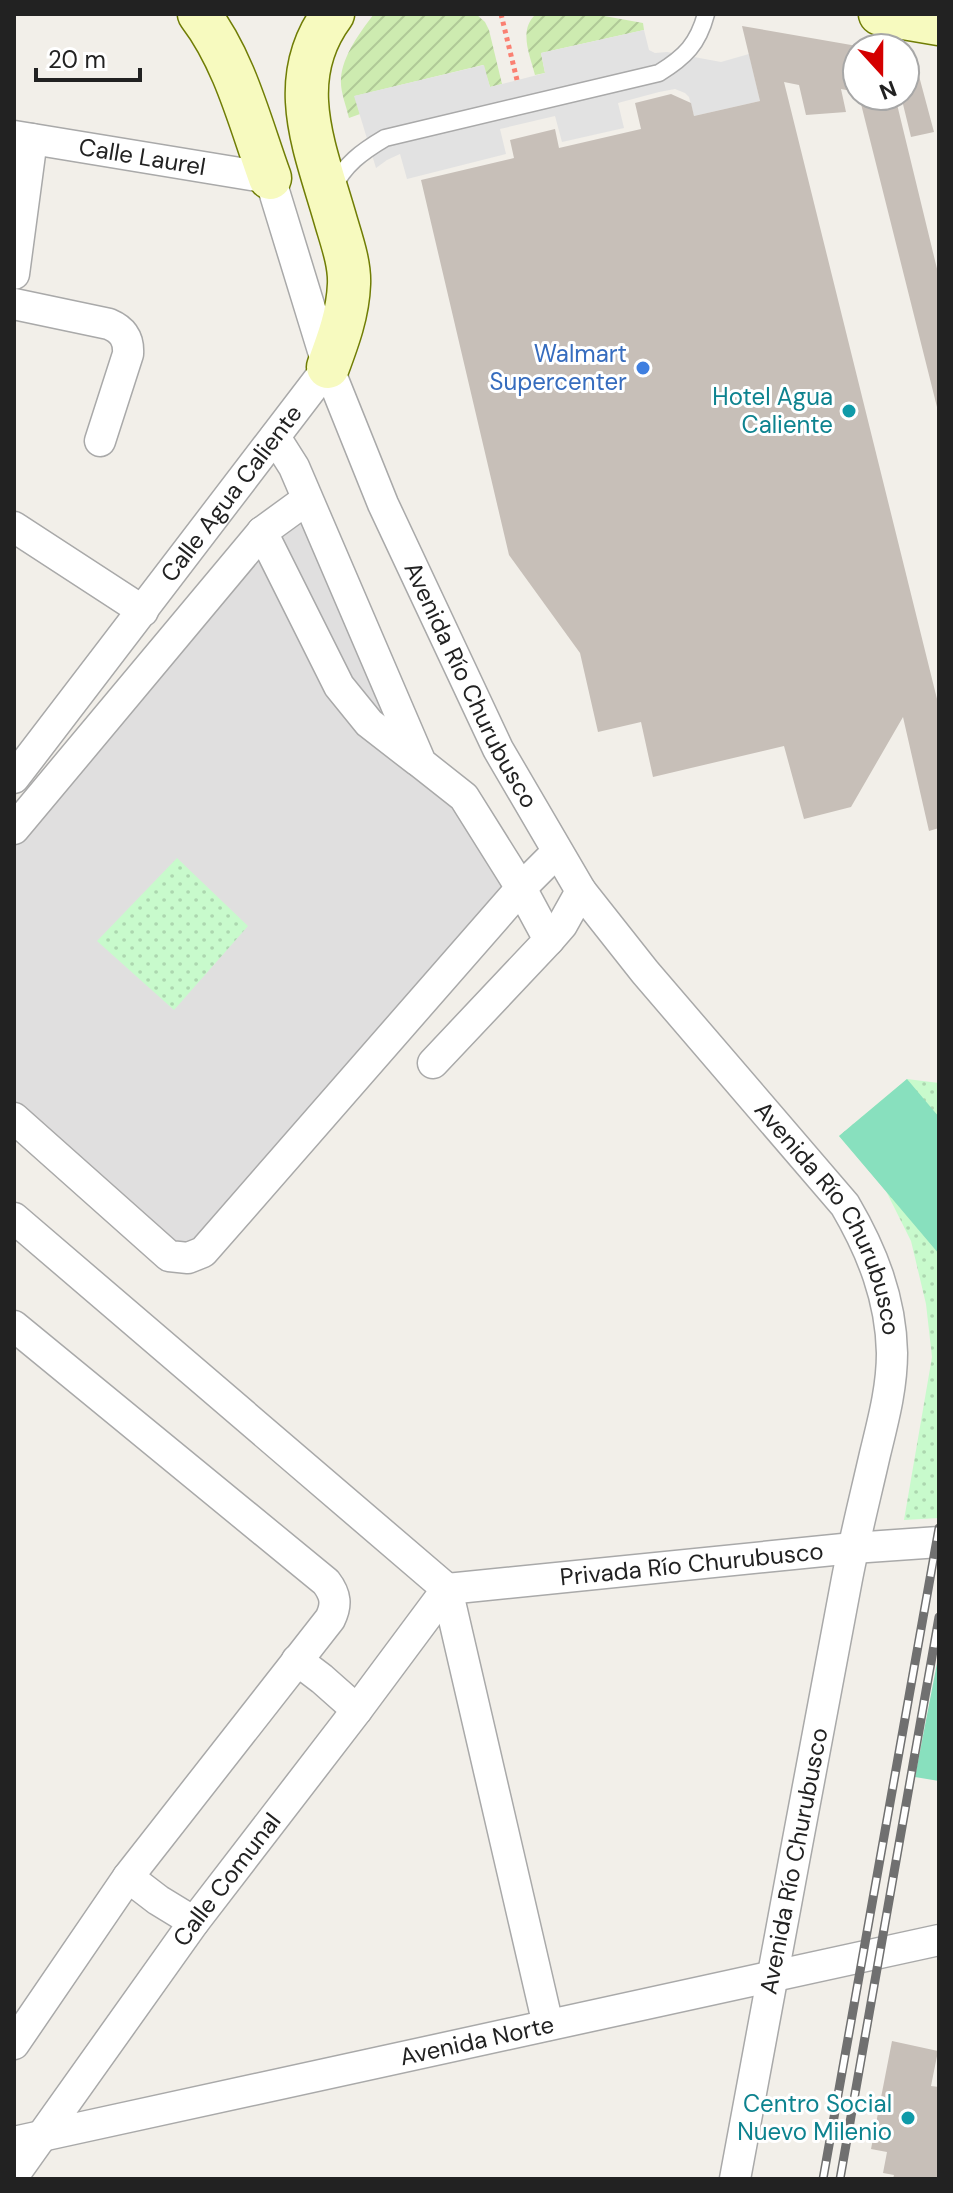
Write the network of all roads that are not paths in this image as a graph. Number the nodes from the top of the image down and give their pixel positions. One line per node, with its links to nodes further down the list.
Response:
1 (199, 14): 7 (main road)
2 (333, 14): 8 (main road)
3 (706, 14): 8 (lane)
4 (880, 14): 5 (main road)
5 (939, 24)
6 (23, 137): 7 (street, Calle Laurel); 9 (street)
7 (270, 178): 11 (street)
8 (330, 199): 11 (main road)
9 (14, 274)
10 (14, 304): 13 (street)
11 (328, 367): 12 (street, Calle Agua Caliente); 21 (street, Avenida Río Churubusco)
12 (275, 437): 14 (street); 17 (street, Calle Agua Caliente)
13 (100, 441)
14 (306, 500): 16 (street); 18 (street)
15 (14, 527): 17 (street)
16 (262, 532): 18 (street); 20 (street)
17 (143, 611): 19 (street, Calle Agua Caliente)
18 (421, 763): 22 (street)
19 (14, 778)
20 (14, 829)
21 (557, 852): 22 (street); 23 (street, Avenida Río Churubusco)
22 (521, 888): 24 (street); 26 (street)
23 (581, 891): 24 (street); 30 (street, Avenida Río Churubusco)
24 (549, 940): 25 (street)
25 (433, 1063)
26 (14, 1118)
27 (14, 1218): 31 (street)
28 (14, 1326): 32 (street)
29 (939, 1542): 30 (street, Privada Río Churubusco)
30 (853, 1548): 31 (street, Privada Río Churubusco); 37 (street, Avenida Río Churubusco)
31 (447, 1589): 33 (street, Calle Comunal); 38 (street)
32 (297, 1660): 33 (street); 34 (street)
33 (357, 1710): 35 (street, Calle Comunal)
34 (128, 1877): 35 (street); 39 (street)
35 (194, 1922): 40 (street, Calle Comunal)
36 (939, 1940): 37 (street, Avenida Norte)
37 (772, 1976): 38 (street, Avenida Norte); 43 (street, Avenida Río Churubusco)
38 (548, 2025): 40 (street, Avenida Norte)
39 (14, 2044)
40 (44, 2136): 41 (street, Avenida Norte); 42 (street, Calle Comunal)
41 (14, 2142)
42 (14, 2175)
43 (735, 2179)

